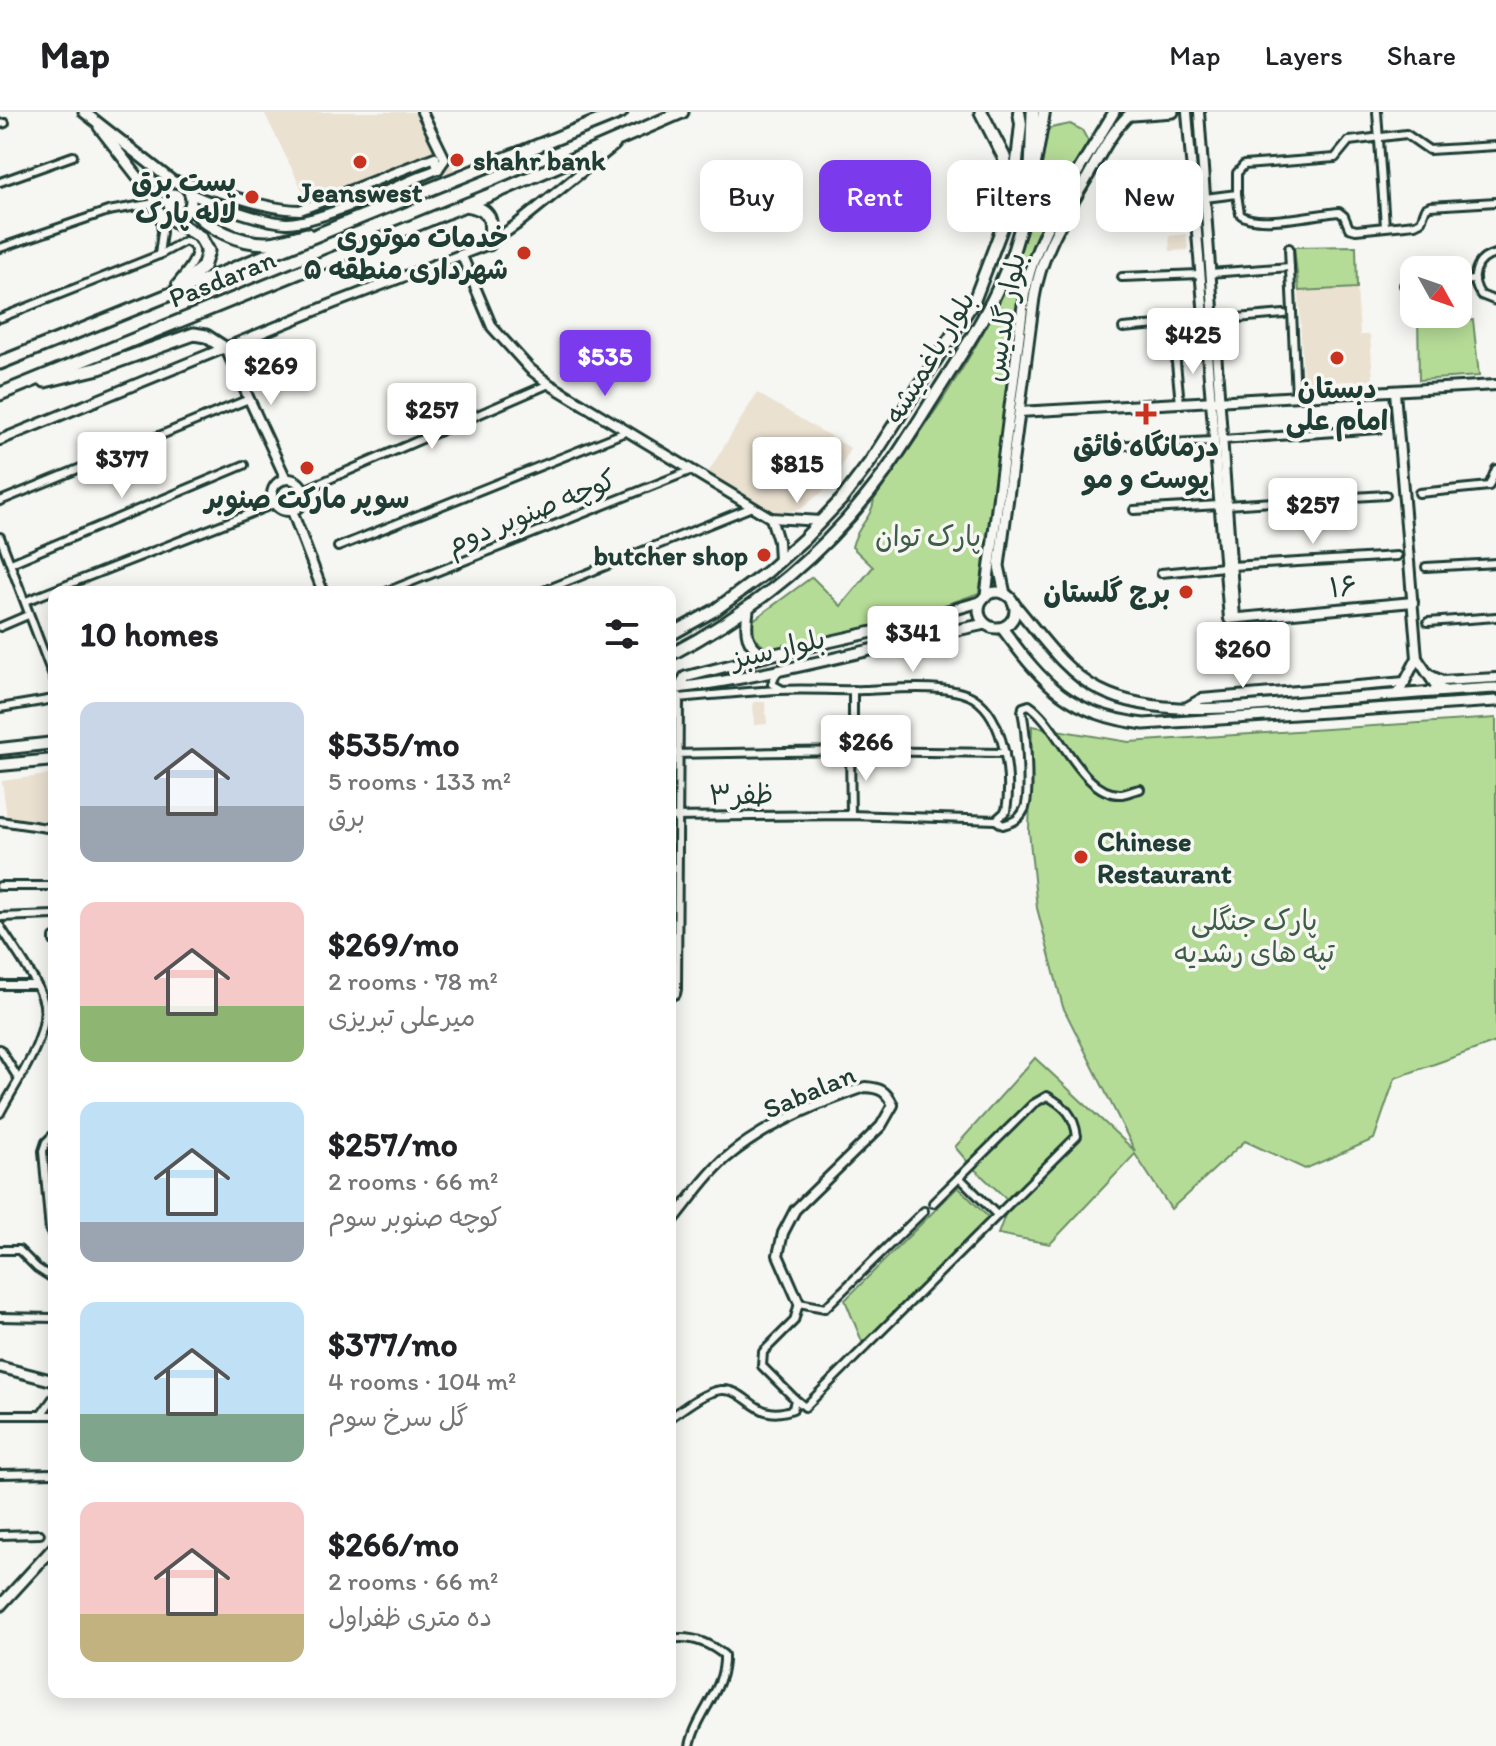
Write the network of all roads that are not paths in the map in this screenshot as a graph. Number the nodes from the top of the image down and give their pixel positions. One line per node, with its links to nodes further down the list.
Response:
1 (422, 112): 26 (street)
2 (599, 112): 18 (highway)
3 (621, 112): 18 (highway, Pasdaran)
4 (682, 112): 16 (highway, Pasdaran)
5 (981, 112): 21 (highway)
6 (1021, 112): 22 (main road, بلوار باغمیشه)
7 (1033, 112): 23 (highway)
8 (1044, 112): 24 (main road, بلوار باغمیشه)
9 (1114, 112): 72 (main road, بلوار گلدیس)
10 (1173, 112): 15 (main road)
11 (1187, 112): 25 (street)
12 (1199, 112): 31 (street)
13 (1377, 112): 17 (street)
14 (87, 113): 28 (main road); 33 (main road)
15 (1130, 114): 72 (main road, بلوار گلدیس)
16 (624, 137): 35 (highway, Pasdaran); 44 (street)
17 (1378, 137): 19 (street); 30 (street); 39 (street)
18 (559, 138): 40 (highway, Pasdaran)
19 (1496, 146)
20 (73, 156): 27 (street)
21 (1005, 160)
22 (1017, 160)
23 (1031, 160)
24 (1034, 160)
25 (1190, 160)
26 (438, 169): 29 (street); 38 (street)
27 (0, 182)
28 (176, 182): 29 (street); 32 (main road); 33 (main road)
29 (352, 189): 38 (street)
30 (1237, 194): 31 (street); 39 (street)
31 (1205, 198): 51 (street)
32 (191, 200): 37 (main road); 38 (street); 40 (highway)
33 (155, 201): 36 (main road); 45 (street)
34 (1496, 202): 39 (street)
35 (466, 204): 44 (highway); 67 (highway, Pasdaran)
36 (160, 213): 37 (main road); 48 (street)
37 (172, 219): 55 (highway)
38 (272, 221)
39 (1385, 226)
40 (339, 227): 55 (highway, Pasdaran)
41 (1000, 232): 92 (main road, بلوار باغمیشه)
42 (1017, 232): 112 (main road, بلوار باغمیشه)
43 (1198, 232): 51 (street)
44 (489, 244): 49 (street)
45 (0, 248)
46 (1289, 248): 50 (street)
47 (1496, 254): 54 (street)
48 (159, 255): 55 (street); 58 (street)
49 (462, 256): 61 (street); 64 (street)
50 (1290, 267): 51 (street); 68 (street)
51 (1205, 273): 52 (street); 59 (street)
52 (1122, 277)
53 (1472, 280): 54 (street)
54 (1475, 280): 56 (street)
55 (168, 296): 63 (highway, Pasdaran)
56 (1496, 301)
57 (1284, 314): 59 (street)
58 (0, 318)
59 (1208, 321): 60 (street); 70 (street)
60 (1123, 328)
61 (226, 349): 67 (highway); 69 (street); 75 (street)
62 (1175, 352): 71 (street)
63 (0, 363)
64 (549, 384): 74 (street); 82 (street)
65 (1496, 385): 66 (street)
66 (1395, 392): 68 (street); 110 (street)
67 (3, 393)
68 (1296, 397): 70 (street)
69 (249, 399): 81 (street); 85 (street)
70 (1214, 402): 71 (street); 76 (street)
71 (1180, 404): 72 (street)
72 (1015, 411): 107 (main road, بلوار گلدیس); 108 (main road, بلوار گلدیس)
73 (1379, 429): 76 (street)
74 (629, 431): 80 (street); 94 (street)
75 (0, 440)
76 (1218, 441): 77 (street); 87 (street)
77 (1107, 446)
78 (244, 465): 97 (street)
79 (1496, 469): 83 (street)
80 (692, 470): 88 (street); 104 (street, کوچه صنوبر دوم)
81 (286, 479): 82 (street); 86 (street)
82 (304, 490): 90 (street)
83 (1419, 493)
84 (1386, 495): 87 (street)
85 (0, 501)
86 (274, 504): 90 (street); 102 (street)
87 (1223, 505): 89 (street); 99 (street)
88 (752, 507): 91 (street); 105 (street)
89 (1134, 510)
90 (292, 511): 103 (street)
91 (771, 518): 92 (street); 96 (street)
92 (821, 521): 96 (main road, بلوار باغمیشه)
93 (0, 537): 97 (street)
94 (338, 547)
95 (1397, 556): 99 (street)
96 (779, 561): 119 (main road, بلوار باغمیشه)
97 (11, 563): 109 (street)
98 (1496, 563): 100 (street)
99 (1228, 566): 101 (street); 110 (street, ۱۶)
100 (1426, 567)
101 (1161, 573)
102 (64, 586)
103 (321, 586)
104 (401, 586)
105 (556, 586)
106 (48, 592): 109 (street)
107 (1005, 594): 108 (main road); 111 (main road)
108 (983, 599): 116 (main road); 122 (main road)
109 (26, 601): 113 (street)
110 (1413, 602): 123 (street)
111 (1014, 604): 118 (main road); 136 (main road)
112 (748, 610): 120 (main road, بلوار باغمیشه); 122 (main road)
113 (28, 615): 117 (street); 121 (street)
114 (1496, 617): 115 (street)
115 (1428, 622)
116 (985, 624): 118 (main road); 124 (main road, بلوار سبز)
117 (0, 627)
118 (1002, 628): 135 (main road)
119 (676, 632)
120 (676, 652)
121 (48, 656)
122 (766, 656): 132 (main road)
123 (1417, 658): 125 (street); 127 (street)
124 (777, 672): 129 (street); 132 (main road, بلوار سبز)
125 (1426, 673): 126 (street); 131 (street)
126 (1496, 678)
127 (1405, 682): 133 (street); 136 (street)
128 (1496, 688): 131 (main road)
129 (781, 689): 130 (street); 132 (street)
130 (853, 690): 140 (street); 141 (street)
131 (1445, 691): 133 (main road)
132 (676, 692): 142 (street)
133 (1395, 695): 136 (main road)
134 (48, 700): 137 (street)
135 (1496, 701)
136 (1187, 707)
137 (0, 708)
138 (48, 744): 139 (main road)
139 (0, 749)
140 (852, 751): 141 (street); 142 (street); 146 (street)
141 (1005, 753): 148 (street)
142 (679, 754): 147 (street)
143 (48, 761): 144 (main road)
144 (0, 765)
145 (1140, 789): 148 (street)
146 (851, 815): 147 (street, ظفر۳); 148 (street, ظفر۳)
147 (679, 817): 151 (street)
148 (996, 820)
149 (0, 821): 150 (street)
150 (48, 828)
151 (676, 852)
152 (0, 886): 153 (street)
153 (48, 886)
154 (48, 915): 155 (street)
155 (0, 917)
156 (0, 926): 158 (street)
157 (0, 985): 158 (street)
158 (36, 985): 160 (street)
159 (0, 1049): 160 (street)
160 (18, 1078): 161 (street)
161 (0, 1113)
162 (48, 1140): 164 (street)
163 (959, 1177): 166 (street); 169 (street); 169 (street)
164 (44, 1181): 165 (street); 168 (street)
165 (48, 1181)
166 (933, 1203)
167 (924, 1211): 173 (street)
168 (48, 1214)
169 (997, 1215): 178 (street)
170 (676, 1216): 173 (street, Sabalan)
171 (0, 1250): 172 (street)
172 (48, 1275)
173 (799, 1303): 178 (street)
174 (0, 1317): 175 (street)
175 (48, 1318)
176 (0, 1367): 177 (main road)
177 (48, 1379)
178 (795, 1399): 180 (street)
179 (48, 1405): 182 (street)
180 (676, 1414)
181 (0, 1415): 182 (street)
182 (41, 1415): 183 (street)
183 (48, 1415)
184 (48, 1473): 185 (street)
185 (0, 1474)
186 (40, 1534): 187 (street)
187 (0, 1535)
188 (48, 1554): 189 (main road)
189 (0, 1606)
190 (676, 1638): 191 (street)
191 (690, 1746)

